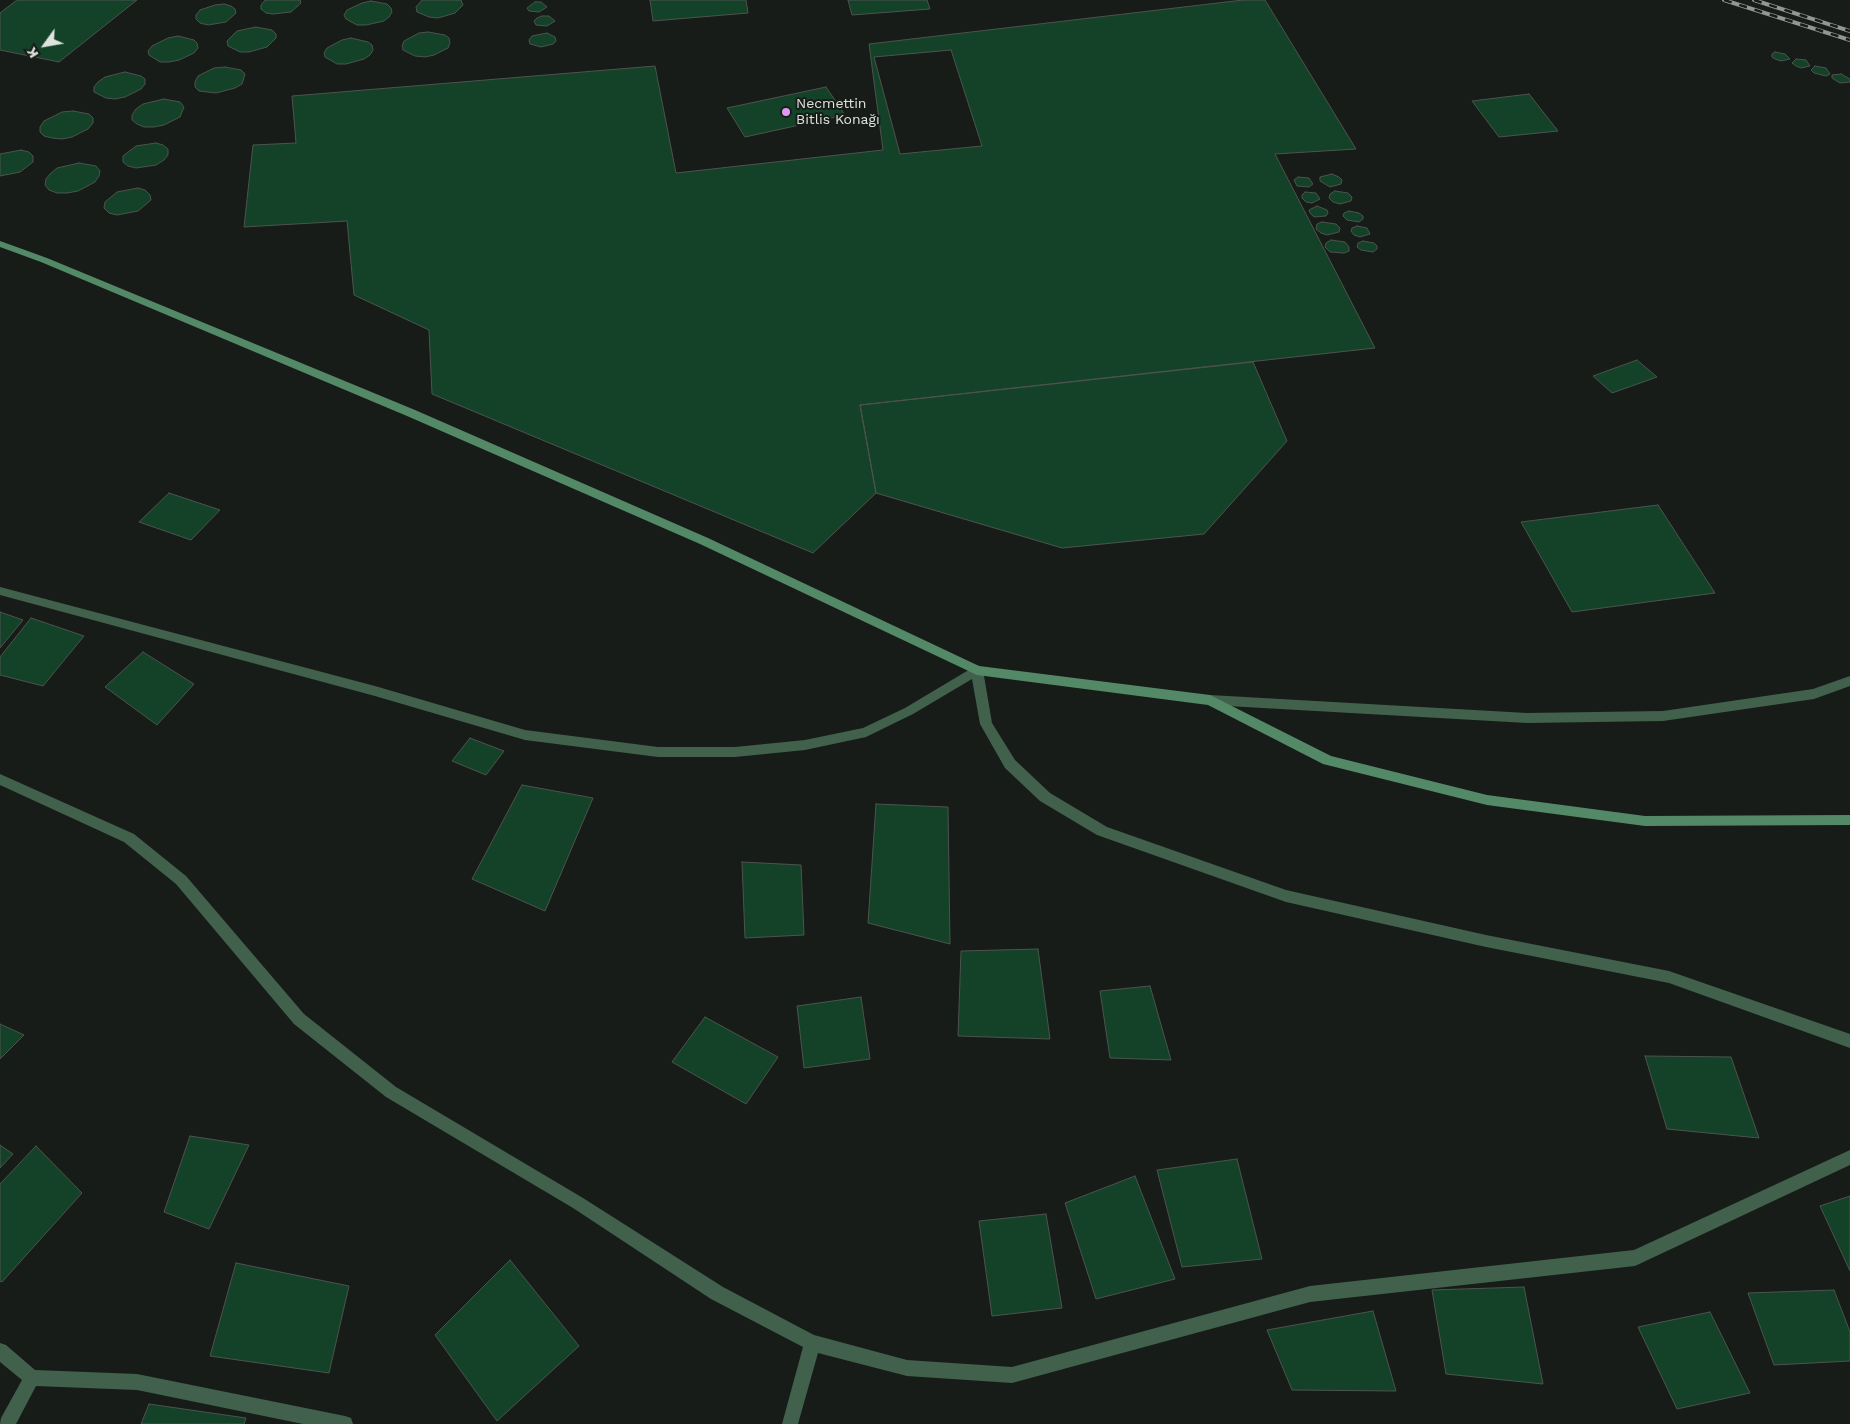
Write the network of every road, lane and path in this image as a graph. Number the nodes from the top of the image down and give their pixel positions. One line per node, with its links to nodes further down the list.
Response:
1 (0, 244): 3 (main road)
2 (0, 591): 3 (street)
3 (977, 670): 5 (main road); 8 (street)
4 (1850, 681): 5 (street)
5 (1210, 700): 7 (main road)
6 (0, 779): 10 (street)
7 (1850, 820)
8 (1850, 1041)
9 (1850, 1158): 10 (street)
10 (812, 1343): 15 (street)
11 (0, 1351): 12 (street)
12 (32, 1378): 13 (street); 14 (street)
13 (7, 1424)
14 (346, 1424)
15 (790, 1424)

